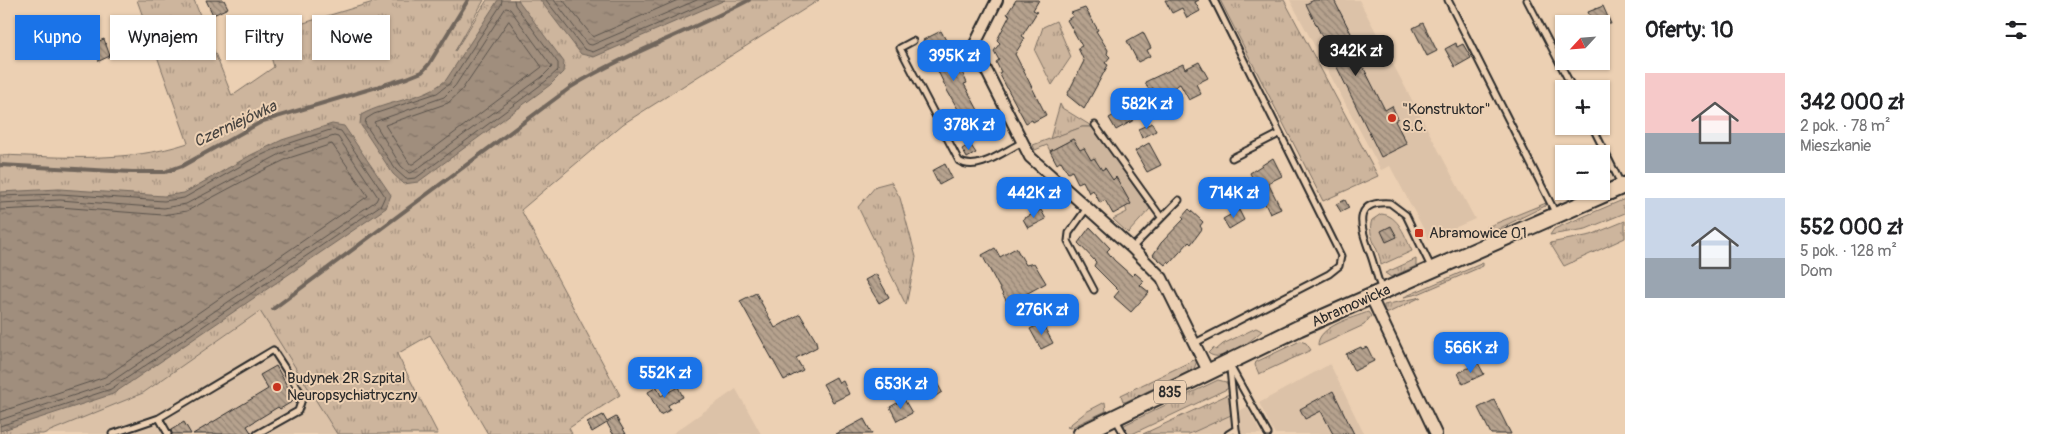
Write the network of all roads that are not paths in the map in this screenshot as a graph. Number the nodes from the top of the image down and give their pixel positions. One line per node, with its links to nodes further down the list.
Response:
1 (997, 0): 10 (street)
2 (1214, 0): 8 (lane)
3 (1448, 0): 15 (lane)
4 (1527, 0): 6 (lane)
5 (913, 41): 10 (lane)
6 (1568, 80)
7 (1095, 125): 16 (lane)
8 (1279, 134): 11 (lane); 21 (lane)
9 (1597, 135): 12 (lane)
10 (1021, 142): 14 (street)
11 (1232, 158)
12 (1624, 186): 15 (main road, Abramowicka / 835)
13 (1179, 200): 16 (lane)
14 (1087, 208): 17 (street); 19 (lane)
15 (1556, 215): 18 (main road, Abramowicka / 835)
16 (1161, 217): 17 (lane)
17 (1132, 248): 21 (street)
18 (1432, 270): 20 (main road, Abramowicka / 835); 20 (lane)
19 (1094, 290)
20 (1376, 294): 22 (main road, Abramowicka / 835); 34 (street)
21 (1195, 343): 23 (street)
22 (1229, 363): 23 (main road, Abramowicka / 835); 26 (lane); 33 (lane)
23 (1209, 373): 25 (main road, Abramowicka / 835)
24 (159, 418): 27 (lane); 28 (lane); 29 (lane)
25 (1115, 418): 30 (main road, Abramowicka / 835); 31 (lane)
26 (1236, 432): 32 (lane)
27 (112, 434)
28 (168, 434)
29 (257, 434)
30 (1081, 434)
31 (1124, 434)
32 (1228, 434)
33 (1268, 434)
34 (1436, 434)

